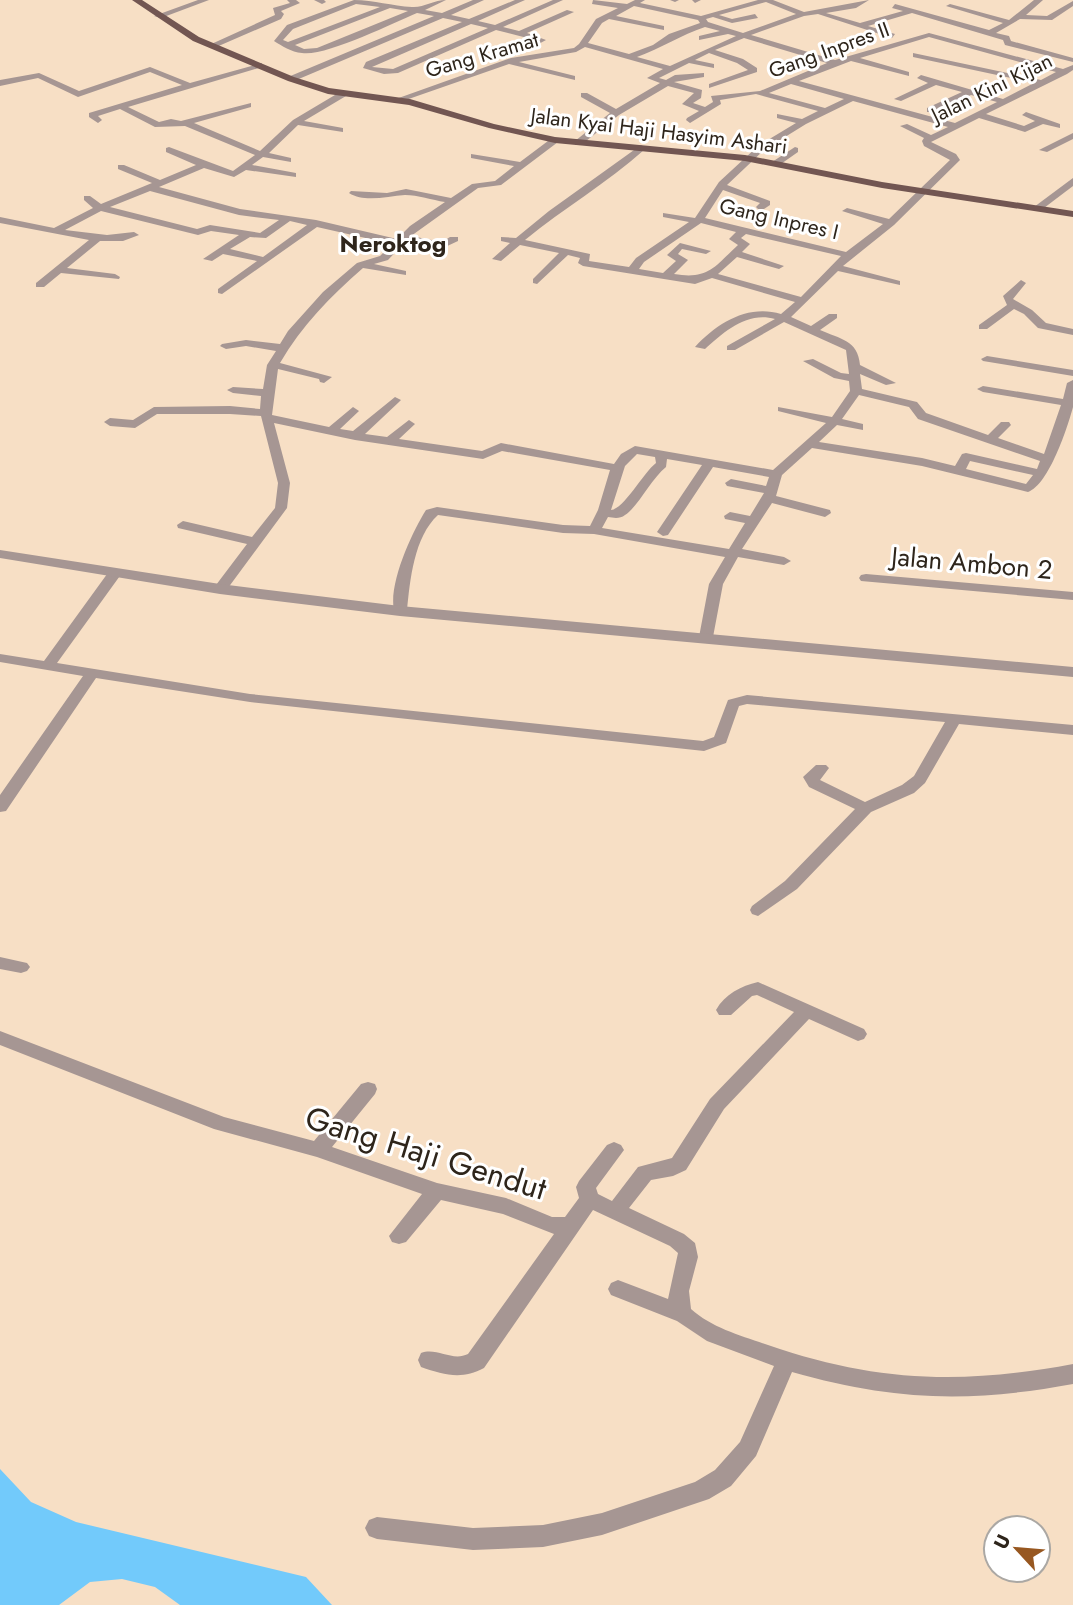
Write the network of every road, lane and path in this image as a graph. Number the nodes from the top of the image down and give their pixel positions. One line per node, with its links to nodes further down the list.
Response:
1 (136, 0): 32 (main road, Jalan Kyai Haji Hasyim Ashari)
2 (205, 0): 32 (street)
3 (291, 0): 53 (street)
4 (402, 0): 17 (street)
5 (442, 0): 23 (street)
6 (480, 0): 33 (street)
7 (521, 0): 37 (street)
8 (558, 0): 40 (street)
9 (598, 0): 15 (street)
10 (766, 0): 18 (street); 22 (street)
11 (865, 0): 24 (street)
12 (886, 0): 25 (street)
13 (1039, 0): 34 (street)
14 (1056, 0): 16 (street)
15 (634, 3): 28 (street); 36 (street)
16 (1073, 3): 34 (street)
17 (392, 4): 23 (street); 54 (street); 54 (street)
18 (780, 5): 27 (street); 29 (street)
19 (583, 6): 28 (street)
20 (895, 6): 25 (street)
21 (950, 6): 38 (street)
22 (735, 8): 27 (street); 30 (street)
23 (417, 10): 33 (street); 54 (street)
24 (816, 11): 29 (street); 39 (street)
25 (912, 11): 39 (street); 43 (street)
26 (570, 12): 44 (street)
27 (753, 13): 30 (street)
28 (610, 14): 41 (street); 50 (street)
29 (803, 14): 45 (street)
30 (711, 15): 36 (street)
31 (1072, 15): 35 (street)
32 (158, 16): 53 (main road, Jalan Kyai Haji Hasyim Ashari)
33 (442, 16): 37 (street); 79 (street)
34 (1019, 17): 38 (street)
35 (1063, 20)
36 (703, 21): 42 (street); 46 (street)
37 (469, 22): 40 (street); 40 (street)
38 (1009, 22): 43 (street)
39 (863, 25): 47 (street)
40 (494, 28): 44 (street)
41 (661, 28)
42 (729, 31): 45 (street); 48 (street)
43 (988, 33): 64 (street)
44 (519, 34): 49 (street); 59 (street)
45 (744, 35): 52 (street); 67 (street)
46 (672, 36): 48 (street); 60 (street)
47 (892, 36)
48 (702, 38): 52 (street)
49 (503, 41)
50 (584, 44): 59 (street, Gang Kramat); 60 (street)
51 (968, 44): 55 (street, Gang Inpres II); 57 (street); 74 (street, Gang Inpres II)
52 (719, 45): 56 (street)
53 (211, 46): 69 (main road, Jalan Kyai Haji Hasyim Ashari)
54 (285, 46)
55 (880, 48): 58 (street); 61 (street, Gang Inpres II)
56 (708, 50): 63 (street); 87 (street)
57 (943, 53): 58 (street); 62 (street)
58 (907, 54): 62 (street)
59 (523, 55): 65 (street, Gang Kramat); 66 (street)
60 (629, 57): 72 (street)
61 (850, 58): 67 (street, Gang Inpres II); 77 (street)
62 (930, 59): 68 (street)
63 (687, 60): 70 (street); 72 (street)
64 (1073, 60)
65 (508, 61): 71 (street, Gang Kramat); 78 (street)
66 (549, 63)
67 (835, 63): 80 (street, Gang Inpres II)
68 (948, 63): 73 (street); 84 (street)
69 (259, 65): 79 (main road, Jalan Kyai Haji Hasyim Ashari); 86 (street)
70 (711, 66)
71 (488, 67): 76 (street); 98 (street, Gang Kramat)
72 (670, 68): 83 (street); 83 (street)
73 (939, 68)
74 (1069, 69): 84 (street, Jalan Kini Kijan)
75 (930, 73): 81 (street)
76 (512, 74)
77 (905, 74)
78 (572, 78)
79 (291, 79): 92 (main road, Jalan Kyai Haji Hasyim Ashari)
80 (789, 81): 89 (street, Gang Inpres II); 94 (street)
81 (936, 82): 90 (street); 97 (street)
82 (0, 83): 85 (street)
83 (667, 83): 95 (street); 106 (street)
84 (1044, 83): 99 (street, Jalan Kini Kijan)
85 (106, 84): 86 (street); 88 (street)
86 (190, 86): 96 (street)
87 (712, 86)
88 (119, 89)
89 (758, 90): 100 (street); 105 (street, Gang Inpres II)
90 (970, 92): 99 (street); 104 (street)
91 (131, 94): 96 (street)
92 (342, 94): 98 (main road, Jalan Kyai Haji Hasyim Ashari); 114 (street)
93 (584, 95): 106 (street)
94 (854, 97): 105 (street); 117 (street)
95 (693, 98): 100 (street); 103 (street)
96 (144, 99): 101 (street)
97 (898, 99)
98 (397, 100): 122 (main road, Jalan Kyai Haji Hasyim Ashari)
99 (1002, 101): 107 (street, Jalan Kini Kijan)
100 (716, 104): 103 (street)
101 (120, 106): 110 (street); 111 (street)
102 (248, 106): 110 (street)
103 (706, 110): 112 (street)
104 (930, 110)
105 (826, 111): 115 (street)
106 (616, 113): 123 (street)
107 (978, 113): 113 (street); 117 (street, Jalan Kini Kijan)
108 (1026, 115): 113 (street)
109 (780, 116): 115 (street)
110 (186, 118): 128 (street)
111 (98, 120)
112 (690, 121)
113 (1043, 121): 118 (street)
114 (296, 122): 119 (street); 128 (street)
115 (803, 122): 130 (street)
116 (904, 126): 121 (street)
117 (955, 126): 121 (street, Jalan Kini Kijan)
118 (1057, 126)
119 (340, 130)
120 (1073, 136): 127 (street)
121 (931, 138): 141 (street, Jalan Kini Kijan)
122 (555, 140): 123 (main road, Jalan Kyai Haji Hasyim Ashari); 134 (street)
123 (578, 143): 124 (main road, Jalan Kyai Haji Hasyim Ashari)
124 (641, 148): 130 (main road, Jalan Kyai Haji Hasyim Ashari); 164 (street)
125 (169, 150): 133 (street)
126 (795, 150): 132 (street)
127 (1044, 150)
128 (262, 156): 131 (street); 136 (street)
129 (474, 156): 134 (street)
130 (750, 159): 132 (main road, Jalan Kyai Haji Hasyim Ashari); 140 (street, Gang Inpres I)
131 (288, 160)
132 (775, 164): 141 (main road, Jalan Kyai Haji Hasyim Ashari)
133 (203, 165): 136 (street); 139 (street)
134 (521, 165): 144 (street)
135 (121, 167): 139 (street)
136 (244, 167): 137 (street)
137 (293, 175)
138 (1073, 181): 147 (street)
139 (153, 185): 146 (street); 151 (street)
140 (720, 186): 145 (street); 153 (street, Gang Inpres I)
141 (922, 192): 147 (main road, Jalan Kyai Haji Hasyim Ashari); 155 (street)
142 (354, 193): 144 (street)
143 (87, 198): 146 (street)
144 (454, 201): 163 (street)
145 (761, 207)
146 (100, 208): 156 (street); 158 (street)
147 (1037, 209): 149 (main road, Jalan Kyai Haji Hasyim Ashari)
148 (847, 211): 155 (street)
149 (1073, 214)
150 (666, 215): 153 (street)
151 (288, 218): 154 (street); 158 (street)
152 (1, 220): 156 (street)
153 (698, 220): 157 (street, Gang Inpres I); 177 (street)
154 (316, 223): 163 (street); 171 (street)
155 (891, 223): 169 (street)
156 (58, 230): 160 (street)
157 (744, 230): 168 (street); 169 (street, Gang Inpres I)
158 (248, 234): 165 (street)
159 (134, 235): 160 (street)
160 (97, 238): 176 (street)
161 (454, 239): 163 (street)
162 (505, 239): 164 (street)
163 (402, 240): 173 (street)
164 (519, 242): 166 (street); 172 (street)
165 (224, 251): 170 (street); 171 (street)
166 (568, 251): 177 (street); 182 (street)
167 (706, 251): 181 (street)
168 (733, 253): 174 (street); 179 (street)
169 (848, 255): 175 (street)
170 (208, 259)
171 (265, 260): 186 (street)
172 (497, 260)
173 (362, 265): 178 (street); 197 (street)
174 (779, 266)
175 (837, 268): 183 (street); 188 (street)
176 (60, 270): 180 (street); 185 (street)
177 (631, 272): 181 (street)
178 (402, 273)
179 (711, 275): 181 (street); 188 (street)
180 (115, 277)
181 (665, 277)
182 (537, 281)
183 (896, 283)
184 (1021, 284): 189 (street)
185 (40, 285)
186 (222, 290)
187 (993, 297): 189 (street)
188 (803, 301): 191 (street)
189 (1010, 302): 192 (street); 194 (street)
190 (833, 316): 193 (street)
191 (782, 319): 193 (street); 196 (street); 198 (street)
192 (983, 327)
193 (811, 331): 203 (street)
194 (1073, 332)
195 (226, 346): 197 (street)
196 (701, 346)
197 (281, 348): 201 (street)
198 (731, 348)
199 (987, 359): 202 (street)
200 (809, 361): 203 (street)
201 (272, 365): 204 (street); 209 (street)
202 (1073, 373)
203 (855, 379): 205 (street); 215 (street); 223 (street)
204 (324, 380)
205 (890, 383)
206 (1073, 383): 211 (street)
207 (983, 389): 211 (street)
208 (233, 390): 209 (street)
209 (267, 393): 214 (street)
210 (395, 400): 221 (street)
211 (1070, 404): 226 (street)
212 (782, 409): 215 (street)
213 (353, 411): 220 (street)
214 (267, 416): 216 (street); 220 (street); 239 (street)
215 (835, 421): 219 (street); 224 (street)
216 (110, 422)
217 (409, 424): 222 (street)
218 (1005, 425): 223 (street)
219 (859, 427)
220 (331, 430): 221 (street)
221 (355, 436): 222 (street)
222 (390, 441): 228 (street)
223 (989, 441): 226 (street)
224 (808, 444): 226 (street); 229 (street)
225 (661, 458): 232 (street)
226 (1046, 459)
227 (710, 463): 228 (street); 229 (street); 238 (street)
228 (617, 468): 232 (street)
229 (776, 474): 231 (street)
230 (731, 483): 231 (street)
231 (770, 495): 233 (street); 235 (street)
232 (604, 513): 237 (street)
233 (825, 513)
234 (730, 516): 235 (street)
235 (753, 521): 240 (street)
236 (183, 525): 239 (street)
237 (594, 530): 240 (street); 247 (street)
238 (663, 532)
239 (257, 542): 245 (street)
240 (733, 553): 242 (street); 248 (street)
241 (0, 554): 243 (street)
242 (784, 561)
243 (115, 573): 245 (street); 250 (street)
244 (866, 578): 246 (street, Jalan Ambon 2)
245 (220, 589): 247 (street)
246 (1073, 597)
247 (400, 611): 248 (street)
248 (706, 638): 251 (street)
249 (3, 662): 250 (street)
250 (48, 666): 252 (street)
251 (1073, 671)
252 (92, 673): 253 (street); 256 (street)
253 (954, 719): 254 (street); 257 (street)
254 (1073, 730)
255 (821, 768): 257 (street)
256 (0, 807)
257 (864, 808): 258 (street)
258 (758, 910)
259 (0, 963): 260 (street)
260 (21, 967)
261 (725, 1010): 262 (street)
262 (807, 1010): 263 (street); 270 (street)
263 (858, 1034)
264 (0, 1038): 266 (street, Gang Haji Gendut)
265 (368, 1089): 266 (street)
266 (318, 1150): 268 (street, Gang Haji Gendut)
267 (614, 1150): 269 (street, Gang Haji Gendut)
268 (437, 1191): 271 (street, Gang Haji Gendut); 272 (street)
269 (589, 1199): 270 (street); 271 (street, Gang Haji Gendut)
270 (615, 1210): 274 (street)
271 (568, 1226): 275 (street)
272 (399, 1236)
273 (618, 1289): 274 (street)
274 (684, 1315): 276 (street)
275 (429, 1360)
276 (786, 1362): 277 (street); 278 (street)
277 (1073, 1374)
278 (377, 1528)

